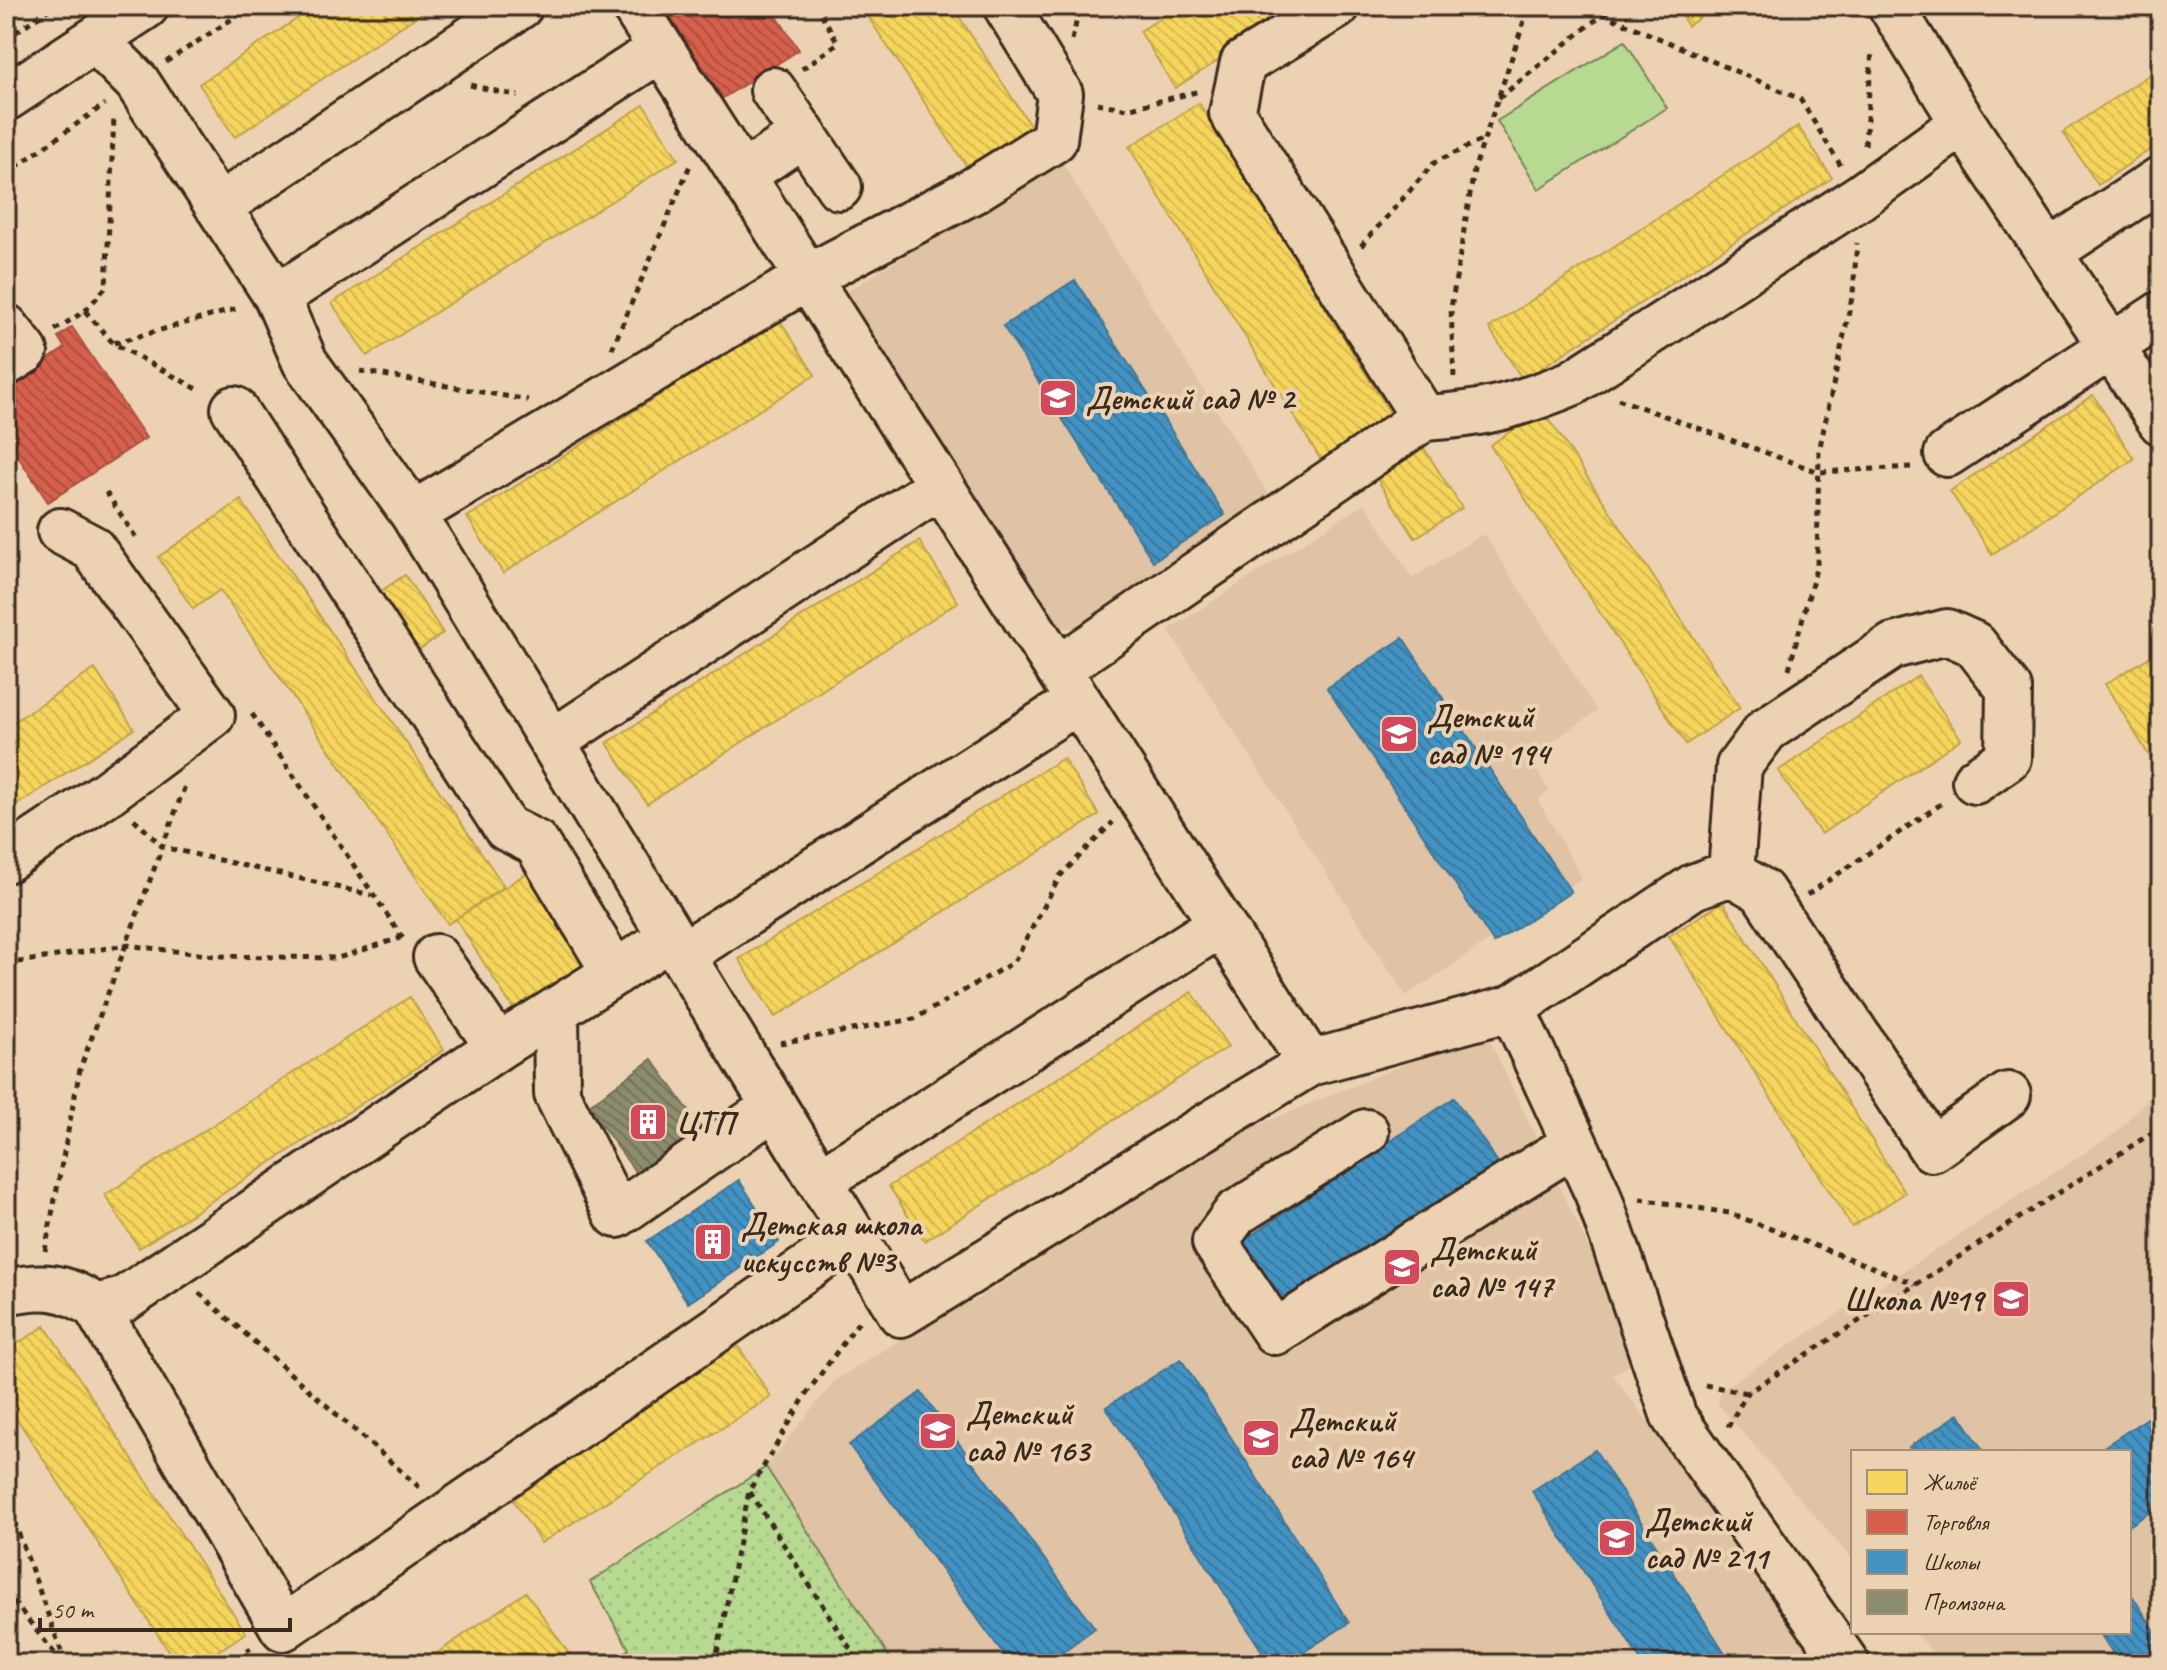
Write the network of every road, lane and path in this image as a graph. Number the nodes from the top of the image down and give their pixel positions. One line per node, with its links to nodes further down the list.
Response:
1 (53, 6): 12 (path)
2 (146, 6): 13 (street)
3 (520, 6): 15 (street)
4 (634, 6): 14 (street)
5 (817, 6): 17 (path)
6 (1006, 6): 18 (street)
7 (1337, 6): 16 (street)
8 (1529, 6): 20 (path)
9 (1618, 6): 10 (path)
10 (1603, 14): 20 (path); 30 (path)
11 (1882, 22): 24 (street); 30 (path)
12 (6, 39)
13 (96, 41): 19 (street); 31 (street)
14 (661, 49): 21 (street); 23 (street)
15 (419, 73): 21 (path); 31 (street)
16 (1239, 82): 18 (path); 33 (street)
17 (773, 90): 25 (street)
18 (1060, 94): 34 (street)
19 (6, 98)
20 (1499, 98): 26 (path)
21 (570, 108): 35 (street)
22 (114, 113): 38 (path)
23 (709, 121): 27 (street); 40 (path)
24 (1963, 123): 30 (street); 32 (street)
25 (802, 135): 27 (street); 29 (street)
26 (1485, 138): 33 (path); 46 (path)
27 (743, 175): 34 (street)
28 (2161, 179): 32 (street)
29 (839, 187)
30 (1860, 197): 43 (street); 49 (path)
31 (218, 207): 35 (street)
32 (2051, 251): 39 (street)
33 (1335, 275): 46 (street)
34 (810, 276): 45 (street); 50 (street)
35 (277, 297): 38 (path); 41 (street)
36 (2161, 314): 39 (street)
37 (6, 327): 42 (street)
38 (113, 343): 44 (path)
39 (2113, 344): 47 (street); 48 (street)
40 (610, 353)
41 (305, 362): 45 (path); 52 (street)
42 (6, 363)
43 (1572, 383): 46 (street); 49 (path)
44 (234, 409): 73 (street)
45 (586, 411): 52 (street)
46 (1424, 418): 55 (street)
47 (2161, 422)
48 (1947, 454): 49 (path)
49 (1819, 472): 57 (path)
50 (940, 486): 55 (street); 58 (street)
51 (106, 492): 54 (path)
52 (413, 514): 58 (street)
53 (60, 531): 61 (street)
54 (139, 542)
55 (1068, 685): 62 (street); 70 (street)
56 (249, 710): 66 (path)
57 (1774, 724): 60 (street); 65 (street)
58 (552, 742): 70 (street)
59 (190, 774): 63 (path)
60 (1975, 781): 67 (path)
61 (107, 793): 63 (path); 64 (street)
62 (1138, 795): 68 (street); 76 (path)
63 (163, 847): 66 (path); 69 (path)
64 (6, 860)
65 (1731, 873): 67 (street); 74 (street)
66 (371, 895): 71 (path)
67 (1777, 916): 79 (street)
68 (1221, 924): 78 (street); 84 (street)
69 (127, 945): 71 (path); 72 (path); 90 (path)
70 (676, 946): 73 (street); 80 (street)
71 (418, 948): 77 (street)
72 (6, 964)
73 (615, 973): 75 (street)
74 (1512, 1008): 78 (street); 83 (street)
75 (556, 1010): 77 (street); 80 (street)
76 (769, 1035)
77 (498, 1047): 87 (street)
78 (1310, 1063): 89 (street)
79 (2008, 1095)
80 (774, 1107): 84 (street)
81 (2161, 1127): 88 (path)
82 (1366, 1132): 83 (street)
83 (1574, 1144): 85 (street)
84 (820, 1181): 86 (street)
85 (1597, 1192): 88 (path); 92 (street)
86 (853, 1236): 89 (street); 95 (street)
87 (171, 1268): 91 (street); 95 (path)
88 (1917, 1284): 92 (path)
89 (884, 1286): 93 (path)
90 (22, 1288): 91 (street)
91 (96, 1307): 95 (street)
92 (1707, 1466): 100 (street)
93 (749, 1491): 98 (path); 99 (path)
94 (6, 1499): 97 (path)
95 (450, 1515)
96 (6, 1592): 97 (path)
97 (64, 1664)
98 (715, 1664)
99 (860, 1664)
100 (1847, 1664)

